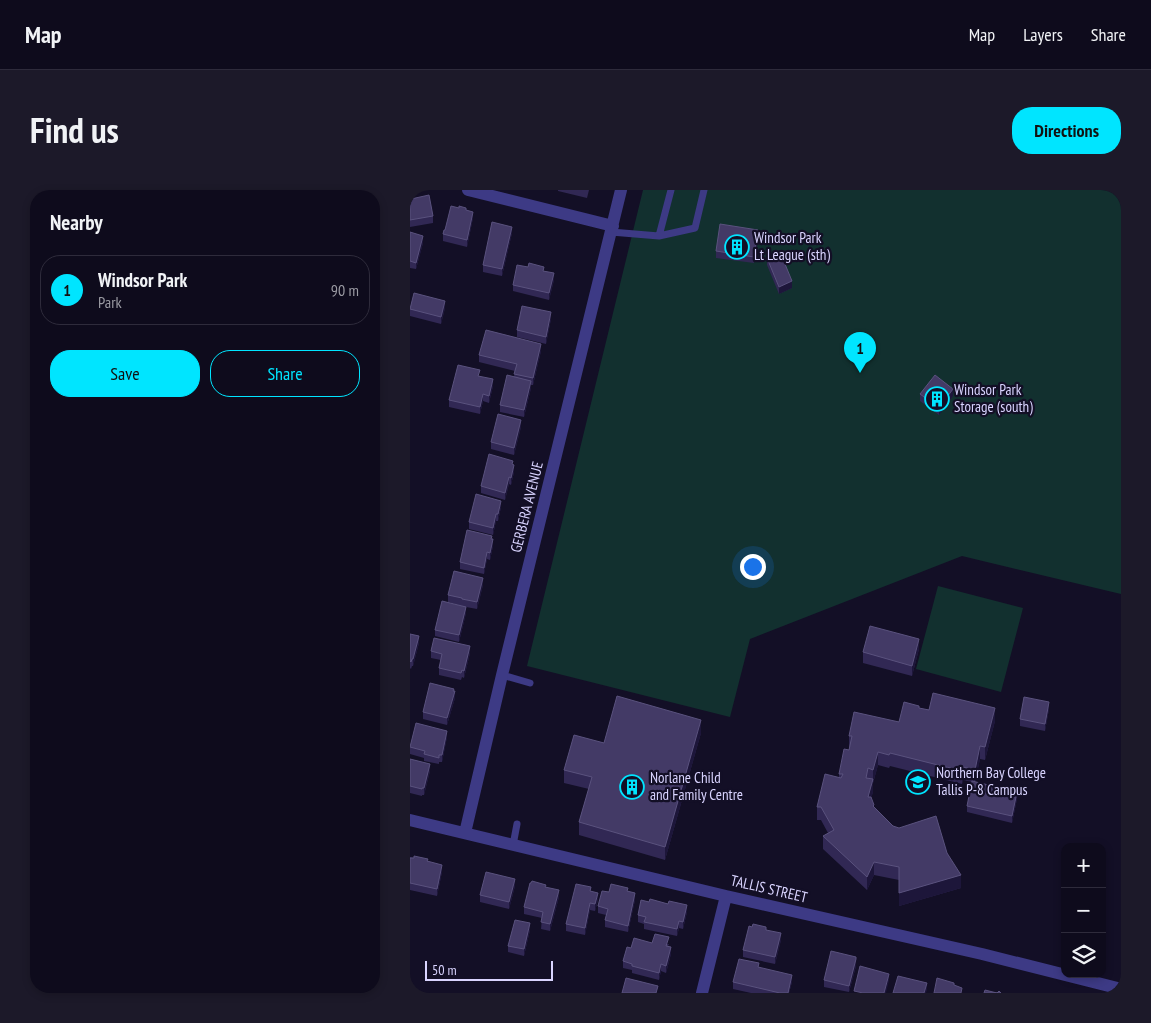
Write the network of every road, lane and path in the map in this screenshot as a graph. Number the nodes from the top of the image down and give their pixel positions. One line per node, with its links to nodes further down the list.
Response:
1 (468, 190): 5 (street)
2 (621, 190): 5 (street, GERBERA AVENUE)
3 (671, 190): 6 (lane)
4 (704, 190): 6 (lane)
5 (612, 229): 6 (lane); 7 (street, GERBERA AVENUE)
6 (659, 236)
7 (502, 675): 8 (lane); 11 (street, GERBERA AVENUE)
8 (530, 682)
9 (410, 820): 11 (street, TALLIS STREET)
10 (517, 824): 12 (lane)
11 (465, 833): 12 (street, TALLIS STREET)
12 (514, 845): 13 (street, TALLIS STREET)
13 (726, 896): 14 (street, TALLIS STREET); 15 (street)
14 (1121, 989)
15 (702, 993)

